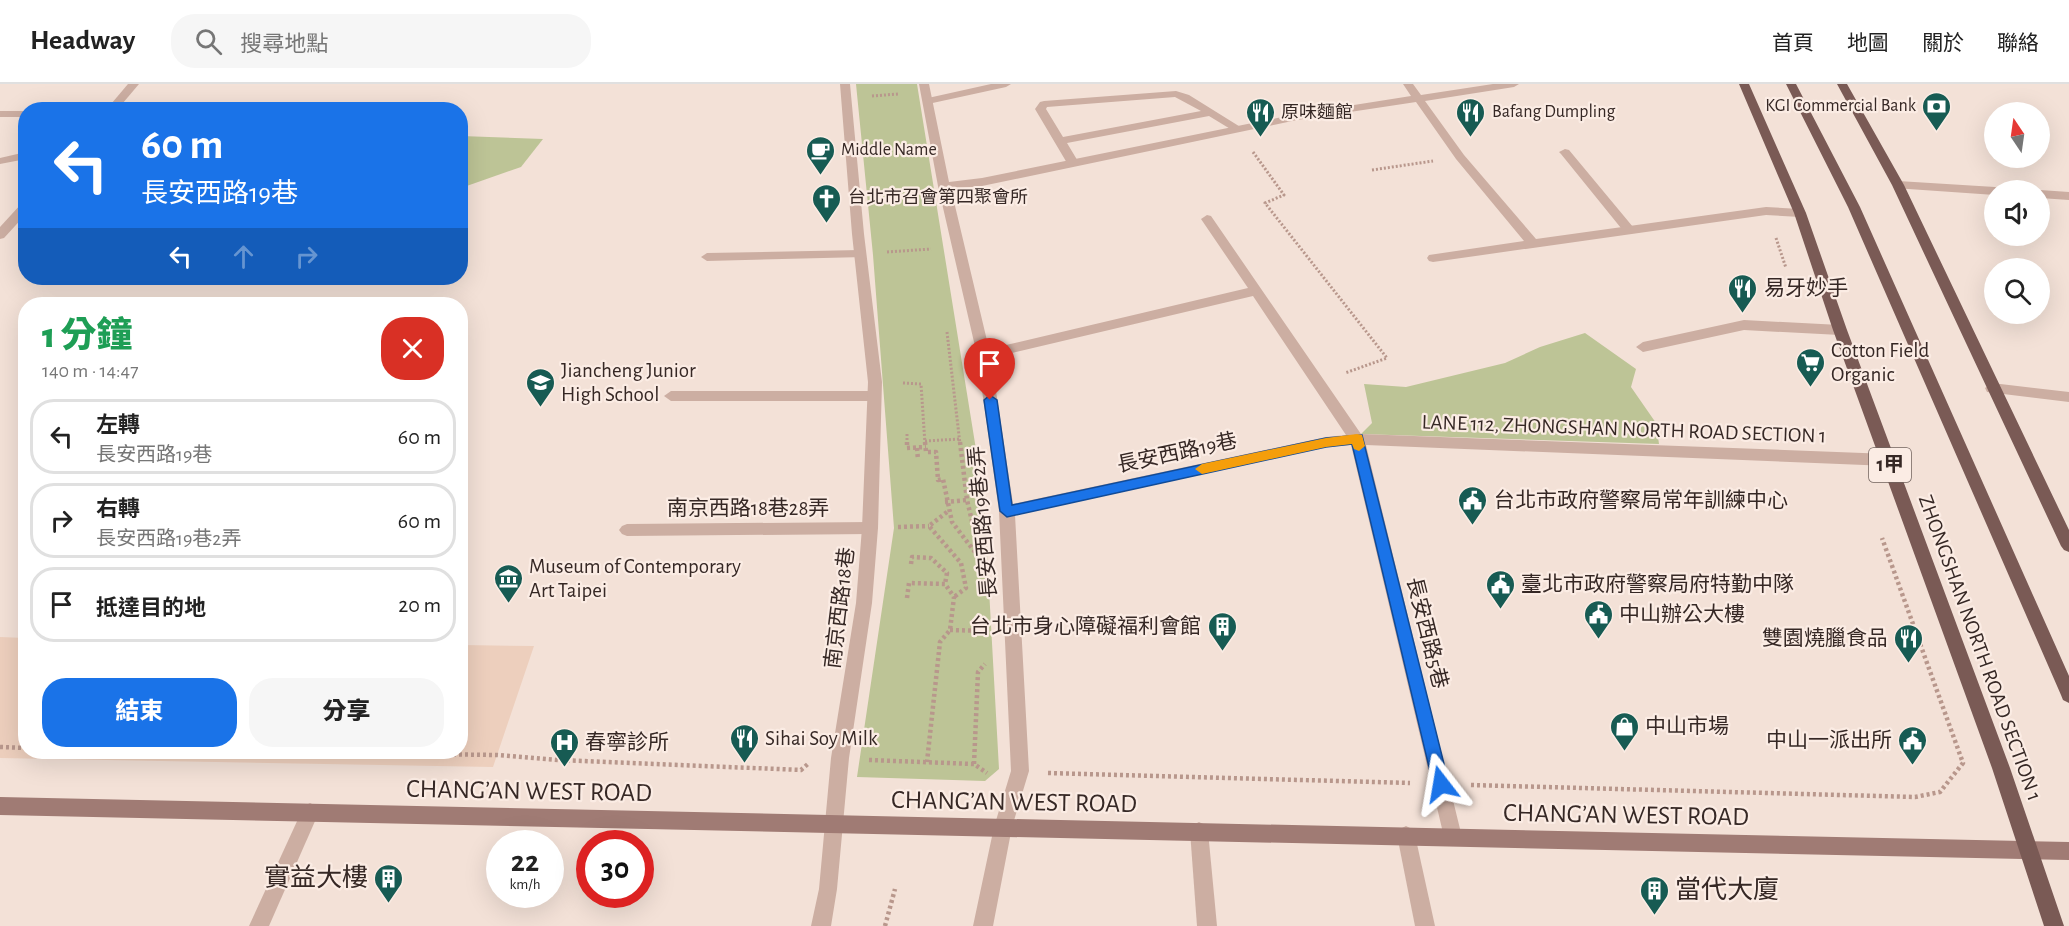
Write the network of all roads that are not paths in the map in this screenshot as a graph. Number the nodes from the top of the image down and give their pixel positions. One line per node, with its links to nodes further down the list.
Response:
1 (134, 84): 12 (street)
2 (845, 84): 33 (street, 南京西路18巷)
3 (924, 84): 11 (street, 長安西路19巷2弄)
4 (1005, 84): 11 (street)
5 (1408, 84): 10 (street)
6 (1514, 84): 10 (street)
7 (1744, 84): 27 (main road, ZHONGSHAN NORTH ROAD SECTION 1 / 1甲)
8 (1791, 84): 50 (main road)
9 (1842, 84): 22 (main road)
10 (1419, 98): 16 (street); 32 (street)
11 (928, 101): 23 (street, 長安西路19巷2弄)
12 (118, 102)
13 (1209, 112): 16 (street); 17 (street); 17 (street)
14 (0, 114): 15 (street)
15 (18, 114)
16 (1236, 128): 21 (street)
17 (1060, 141): 21 (street)
18 (1565, 152): 30 (street)
19 (18, 157): 20 (street)
20 (0, 161)
21 (1073, 163): 23 (street)
22 (1898, 185): 24 (street); 40 (main road)
23 (944, 186): 39 (street, 長安西路19巷2弄)
24 (1984, 190)
25 (2050, 195): 26 (street)
26 (2069, 196)
27 (1800, 213): 30 (street); 37 (main road, ZHONGSHAN NORTH ROAD SECTION 1 / 1甲)
28 (18, 215): 31 (street)
29 (1207, 219): 36 (street)
30 (1629, 231): 32 (street)
31 (0, 235)
32 (1533, 244): 35 (street)
33 (860, 254): 34 (street); 41 (street, 南京西路18巷)
34 (707, 257)
35 (1433, 258)
36 (1255, 291): 39 (street); 44 (street)
37 (1840, 330): 38 (street); 45 (main road, ZHONGSHAN NORTH ROAD SECTION 1 / 1甲)
38 (1643, 347)
39 (984, 355): 46 (street, 長安西路19巷2弄)
40 (1992, 388): 43 (street); 49 (main road)
41 (875, 389): 42 (street); 47 (street, 南京西路18巷)
42 (671, 396)
43 (2069, 397)
44 (1357, 439): 45 (street, LANE 112, ZHONGSHAN NORTH ROAD SECTION 1); 46 (street, 長安西路19巷); 57 (street, 長安西路5巷)
45 (1888, 460): 58 (main road, ZHONGSHAN NORTH ROAD SECTION 1 / 1甲)
46 (1007, 511): 54 (street, 長安西路19巷2弄)
47 (870, 528): 48 (street, 南京西路18巷28弄); 53 (street, 南京西路18巷)
48 (627, 530)
49 (2069, 546)
50 (2069, 695)
51 (0, 806): 52 (street, CHANG’AN WEST ROAD)
52 (310, 812): 53 (street, CHANG’AN WEST ROAD); 60 (street)
53 (833, 823): 54 (street, CHANG’AN WEST ROAD); 61 (street, 南京西路18巷)
54 (1003, 827): 55 (street, CHANG’AN WEST ROAD); 62 (street, 長安西路19巷2弄)
55 (1199, 831): 56 (street, CHANG’AN WEST ROAD); 63 (street)
56 (1406, 836): 57 (street, CHANG’AN WEST ROAD); 64 (street)
57 (1453, 837): 58 (street, CHANG’AN WEST ROAD)
58 (2028, 849): 59 (street, CHANG’AN WEST ROAD); 65 (main road, ZHONGSHAN NORTH ROAD SECTION 1 / 1甲)
59 (2069, 851)
60 (259, 926)
61 (821, 926)
62 (983, 926)
63 (1207, 926)
64 (1425, 926)
65 (2054, 926)

